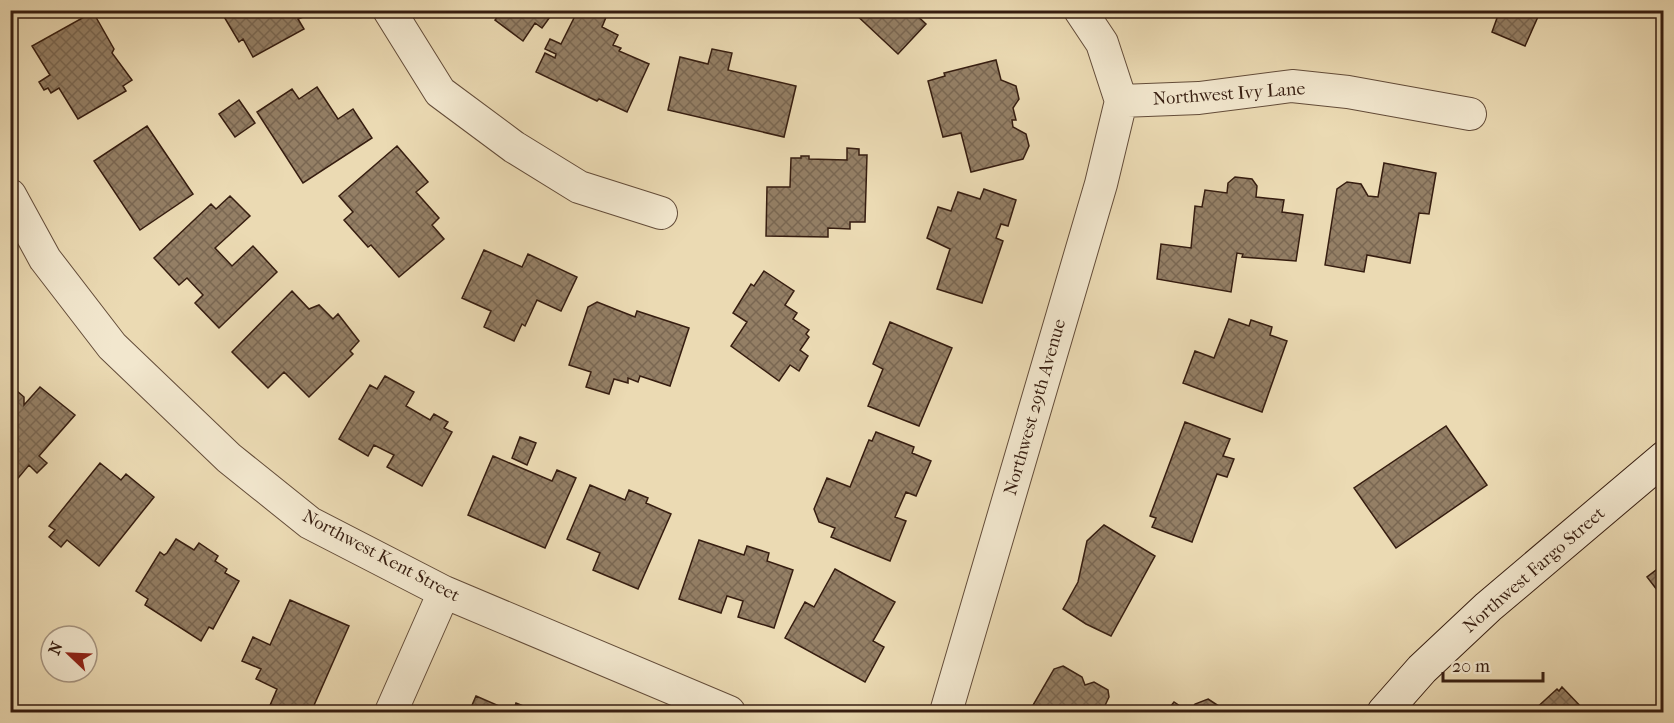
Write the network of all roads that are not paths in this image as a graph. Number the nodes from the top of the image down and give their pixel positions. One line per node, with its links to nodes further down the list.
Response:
1 (389, 10): 6 (street)
2 (1080, 10): 3 (street)
3 (1121, 101): 4 (street, Northwest Ivy Lane); 11 (street, Northwest 29th Avenue)
4 (1470, 114)
5 (10, 195): 8 (street, Northwest Kent Street)
6 (661, 213)
7 (1664, 458): 12 (street, Northwest Fargo Street)
8 (444, 592): 9 (street); 10 (street, Northwest Kent Street)
9 (390, 712)
10 (729, 712)
11 (946, 712)
12 (1384, 712)

